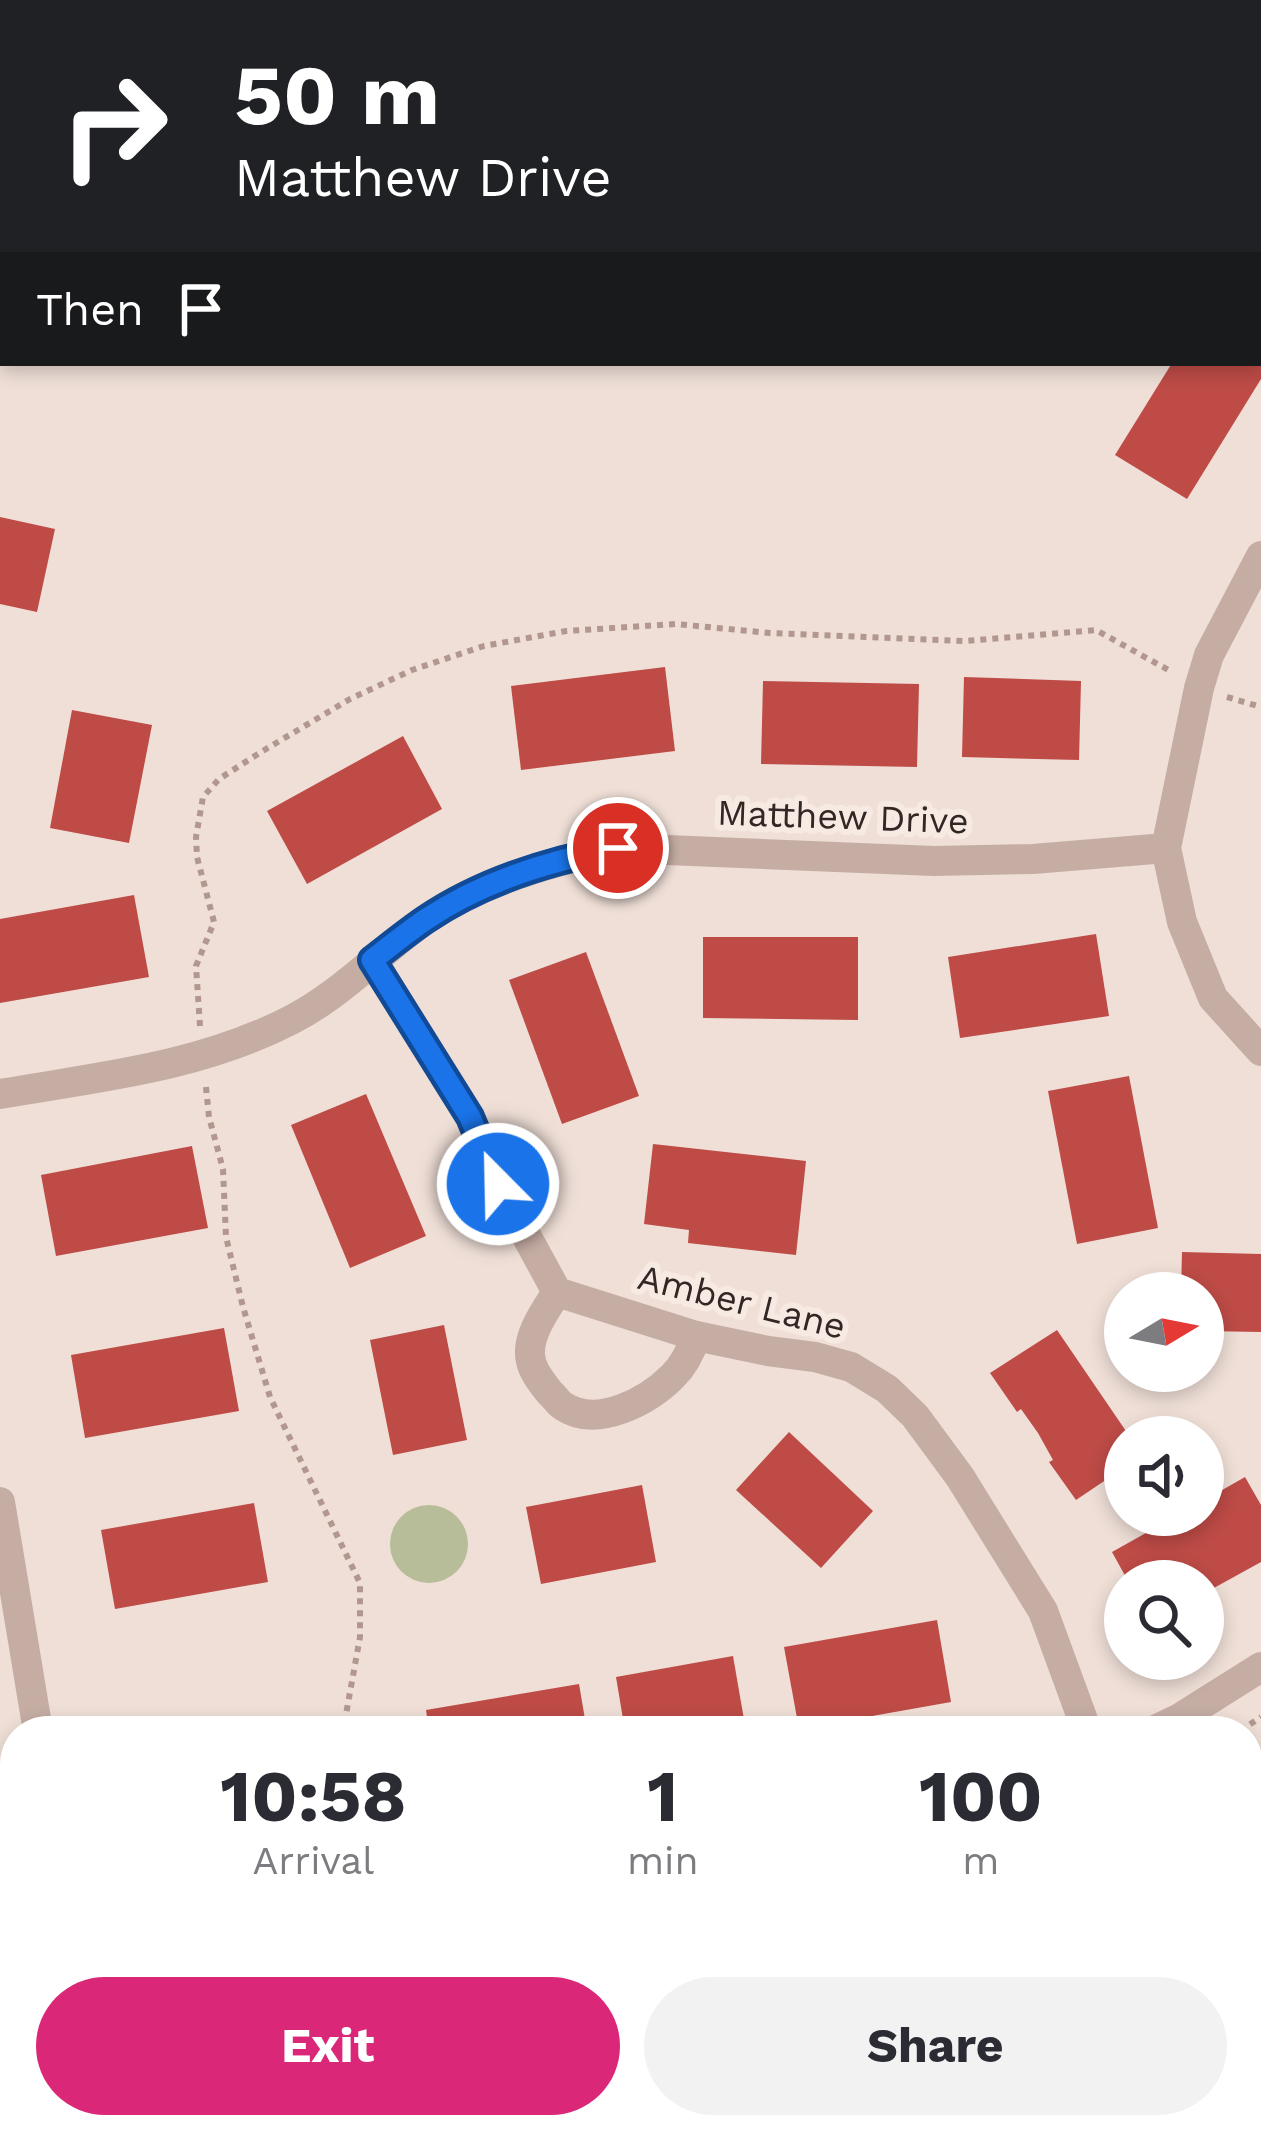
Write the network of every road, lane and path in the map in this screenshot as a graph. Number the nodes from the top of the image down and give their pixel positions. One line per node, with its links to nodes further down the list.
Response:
1 (1261, 556): 2 (street)
2 (1198, 688): 3 (path); 4 (street); 7 (path)
3 (1261, 707)
4 (1166, 848): 5 (street, Matthew Drive); 6 (street)
5 (372, 960): 7 (street, Matthew Drive); 9 (street)
6 (1261, 1051)
7 (203, 1056): 8 (street, Matthew Drive); 14 (path)
8 (0, 1094)
9 (557, 1292): 10 (street, Amber Lane); 10 (street)
10 (696, 1336): 15 (street, Amber Lane)
11 (0, 1502): 13 (street)
12 (1261, 1667): 16 (street)
13 (36, 1716)
14 (346, 1716)
15 (1082, 1716)
16 (1189, 1716)

